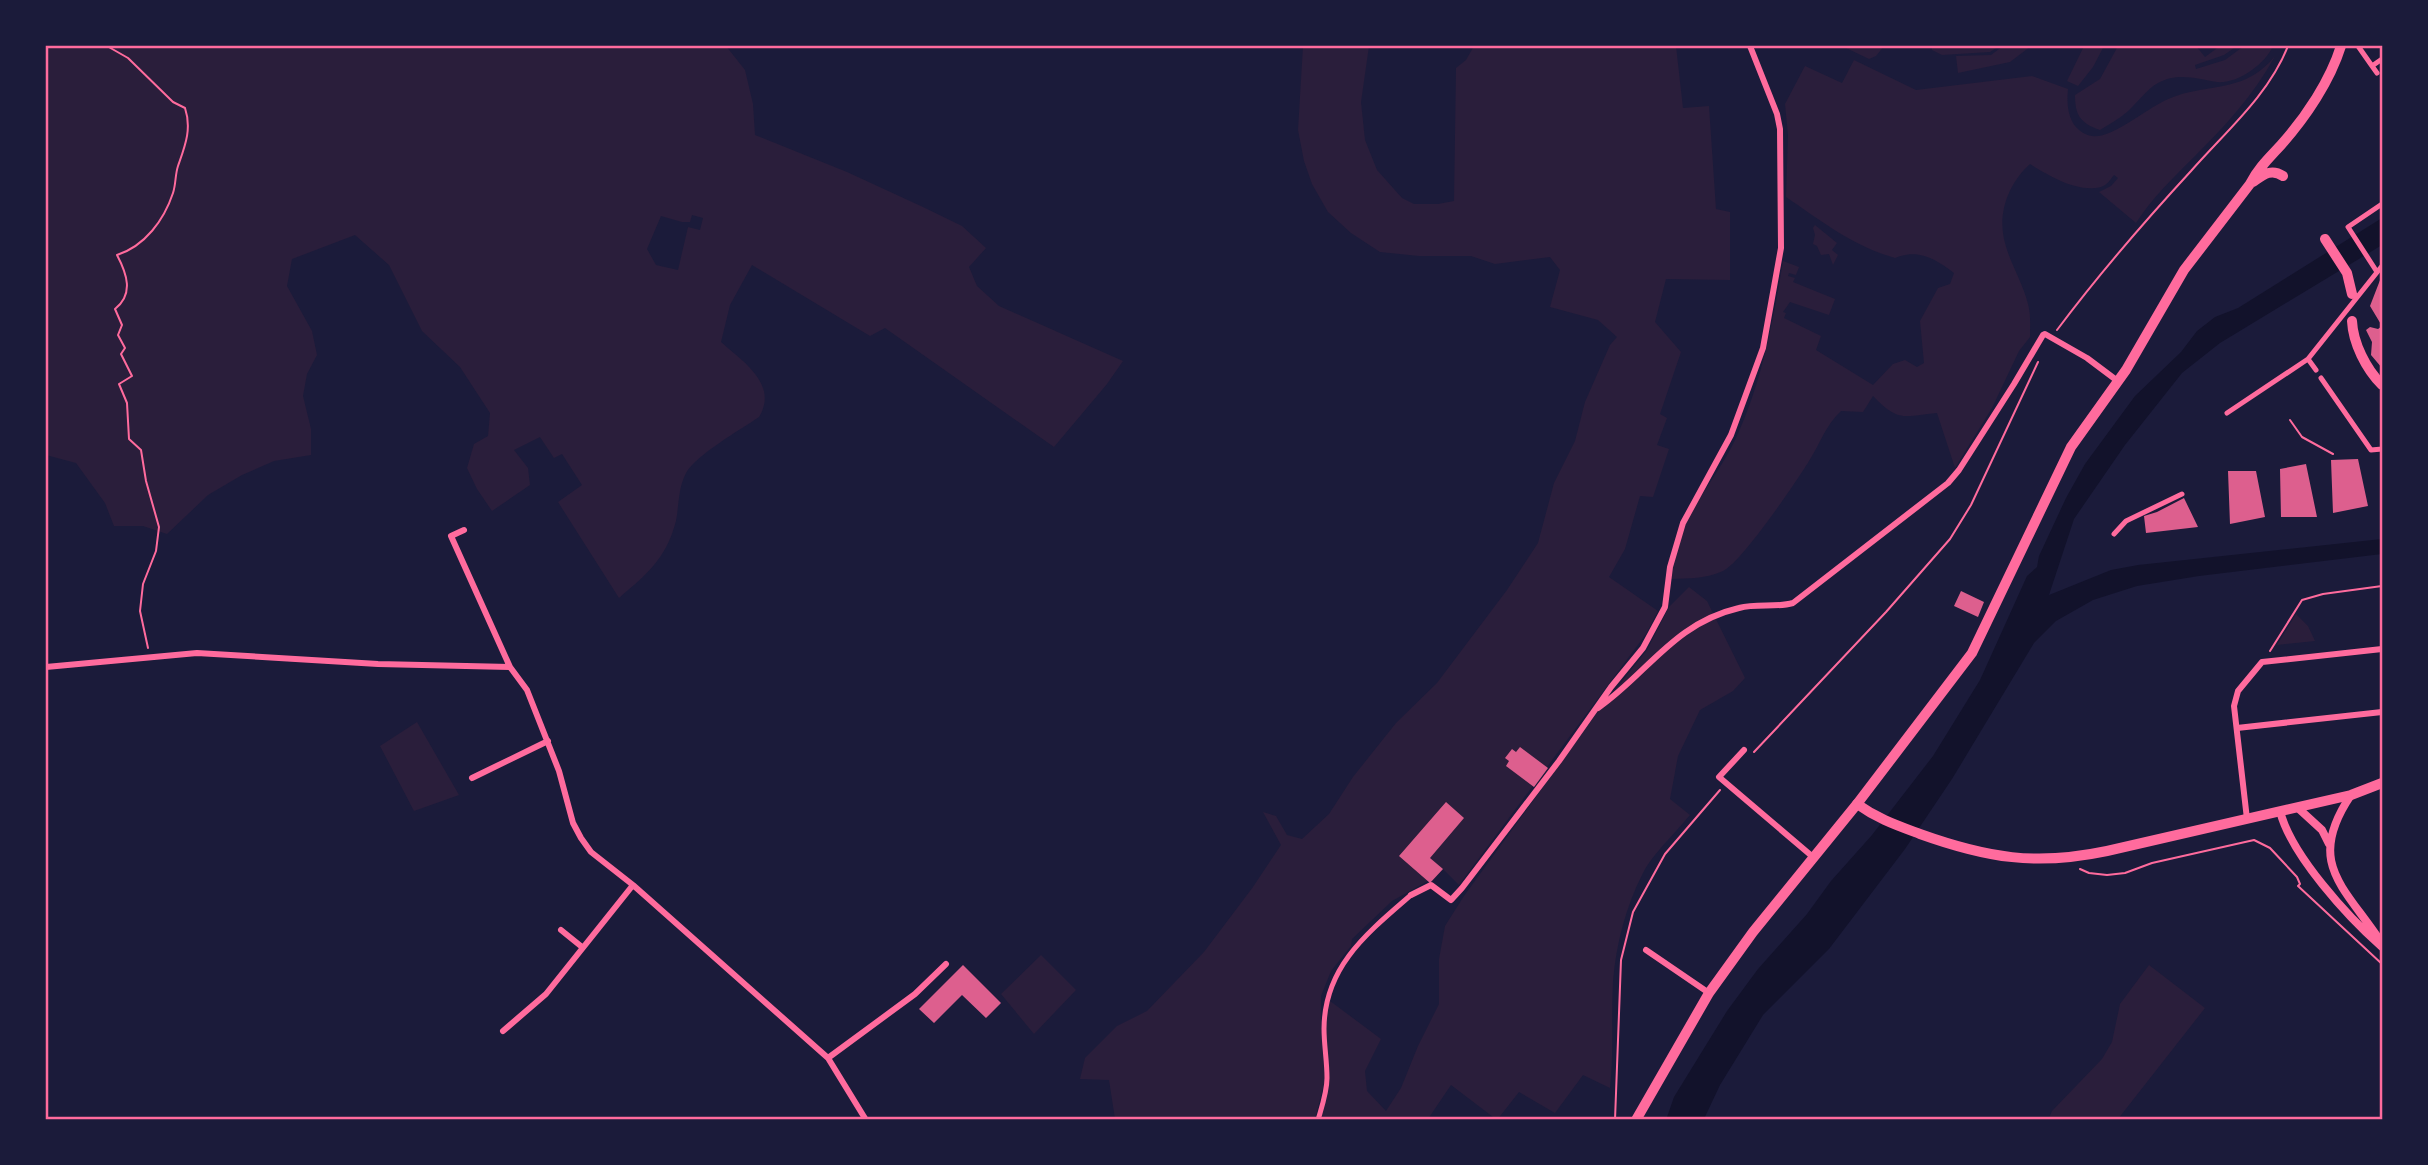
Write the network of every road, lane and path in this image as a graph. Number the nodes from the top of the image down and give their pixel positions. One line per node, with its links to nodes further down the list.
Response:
1 (107, 46): 33 (path)
2 (1750, 46): 37 (street)
3 (2288, 46): 17 (path)
4 (2341, 46): 9 (main road)
5 (2358, 46): 7 (street)
6 (2382, 59): 7 (street)
7 (2372, 66): 8 (street)
8 (2377, 73)
9 (2281, 145): 10 (main road); 10 (main road)
10 (2250, 184): 22 (main road)
11 (2382, 204): 14 (street)
12 (2327, 242): 15 (main road)
13 (2382, 266): 14 (street)
14 (2377, 272): 18 (street)
15 (2349, 294)
16 (2352, 321): 23 (main road)
17 (2055, 334)
18 (2308, 359): 20 (street); 24 (street)
19 (2038, 363): 42 (path)
20 (2315, 370)
21 (2321, 378): 26 (street)
22 (2119, 382): 37 (street); 46 (main road)
23 (2382, 384)
24 (2227, 413)
25 (2290, 420): 27 (path)
26 (2382, 449)
27 (2333, 454)
28 (2182, 494): 30 (street)
29 (464, 530): 36 (street)
30 (2114, 534)
31 (2382, 586): 34 (path)
32 (2382, 649): 34 (street)
33 (151, 659): 35 (street); 36 (street)
34 (2262, 662): 39 (street)
35 (46, 667)
36 (510, 667): 40 (street)
37 (1593, 712): 54 (street)
38 (2382, 712): 39 (street)
39 (2237, 728): 49 (street)
40 (548, 741): 43 (street); 53 (street)
41 (1744, 750): 51 (street)
42 (1753, 753)
43 (472, 778)
44 (2382, 783): 45 (main road)
45 (2351, 795): 47 (main road); 50 (street)
46 (1857, 804): 49 (main road); 51 (main road)
47 (2298, 807): 48 (main road); 50 (street)
48 (2280, 811): 49 (main road); 56 (street)
49 (2247, 819)
50 (2330, 847): 56 (street)
51 (1813, 858): 61 (main road)
52 (2080, 869): 60 (path)
53 (633, 885): 57 (street); 63 (street)
54 (1411, 895): 65 (street)
55 (561, 930): 57 (street)
56 (2382, 946)
57 (583, 947): 62 (street)
58 (1646, 950): 61 (street)
59 (946, 964): 63 (street)
60 (2382, 964)
61 (1709, 993): 66 (main road)
62 (503, 1031)
63 (828, 1058): 64 (street)
64 (866, 1119)
65 (1318, 1119)
66 (1636, 1119)

